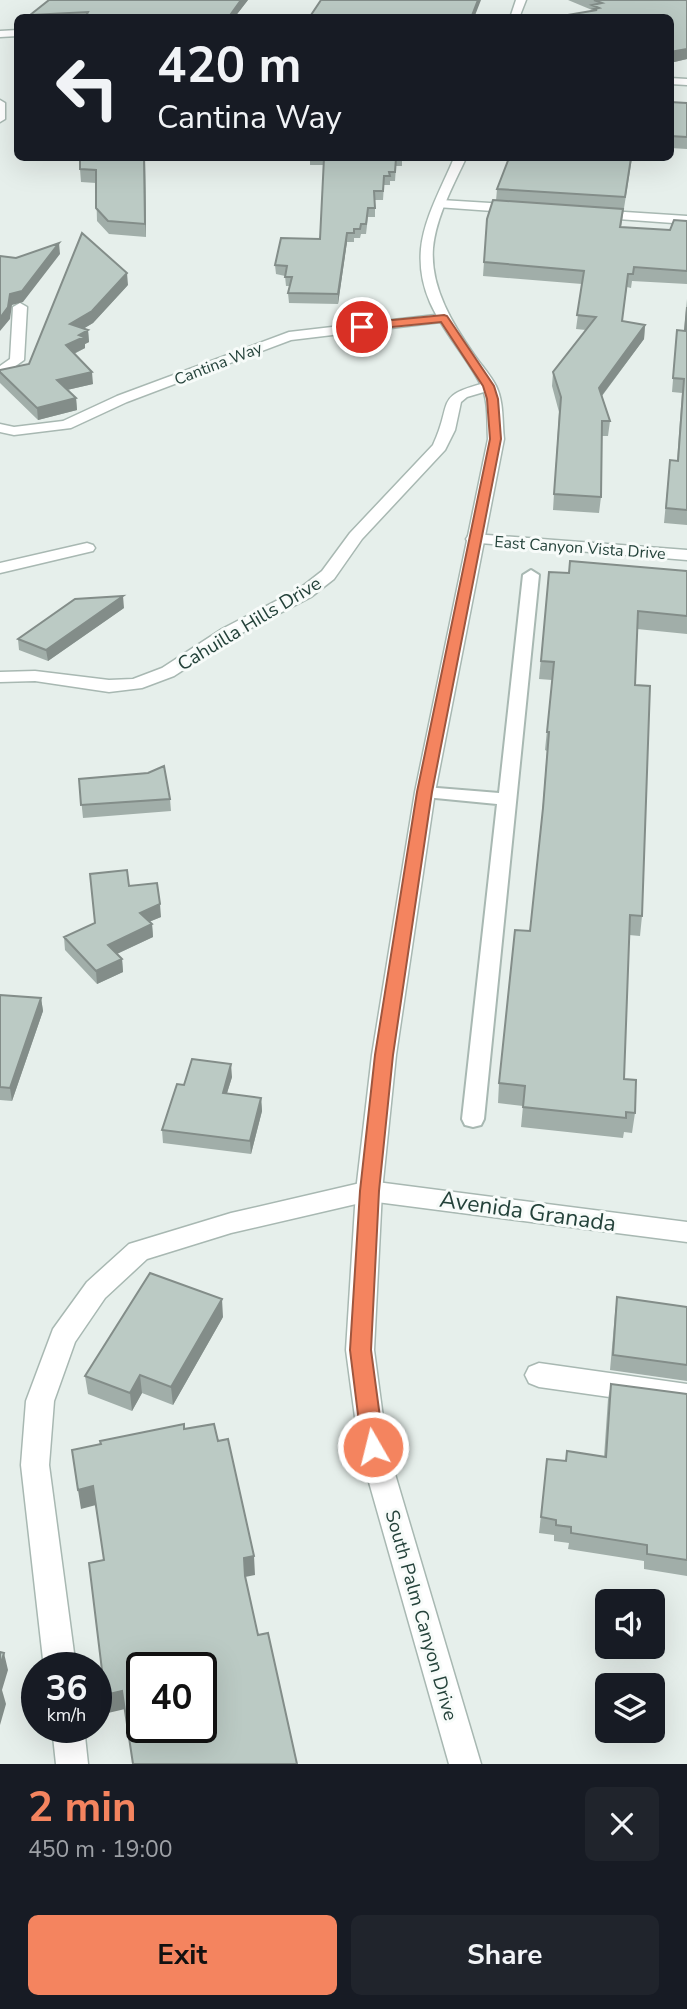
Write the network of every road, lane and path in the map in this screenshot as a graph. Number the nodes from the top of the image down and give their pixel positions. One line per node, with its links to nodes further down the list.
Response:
1 (0, 103): 2 (street)
2 (0, 119)
3 (459, 161): 4 (street, South Palm Canyon Drive)
4 (442, 204): 5 (street); 9 (street, South Palm Canyon Drive)
5 (537, 210)
6 (578, 213): 7 (street)
7 (687, 220)
8 (20, 307): 10 (street)
9 (444, 318): 11 (street, South Palm Canyon Drive); 12 (street, Cantina Way)
10 (0, 373)
11 (489, 386): 13 (street, South Palm Canyon Drive); 18 (street, Cahuilla Hills Drive)
12 (0, 428)
13 (474, 539): 15 (street, East Canyon Vista Drive); 19 (street, South Palm Canyon Drive)
14 (87, 548): 16 (street)
15 (687, 555)
16 (0, 568)
17 (531, 575): 20 (lane)
18 (0, 677)
19 (425, 792): 20 (lane); 22 (street, South Palm Canyon Drive)
20 (507, 799): 21 (lane)
21 (473, 1119)
22 (369, 1191): 23 (street, Avenida Granada); 26 (street); 29 (street, South Palm Canyon Drive)
23 (687, 1233)
24 (539, 1375): 25 (street)
25 (687, 1396)
26 (58, 1652)
27 (70, 1743): 28 (street)
28 (72, 1764)
29 (465, 1764)

